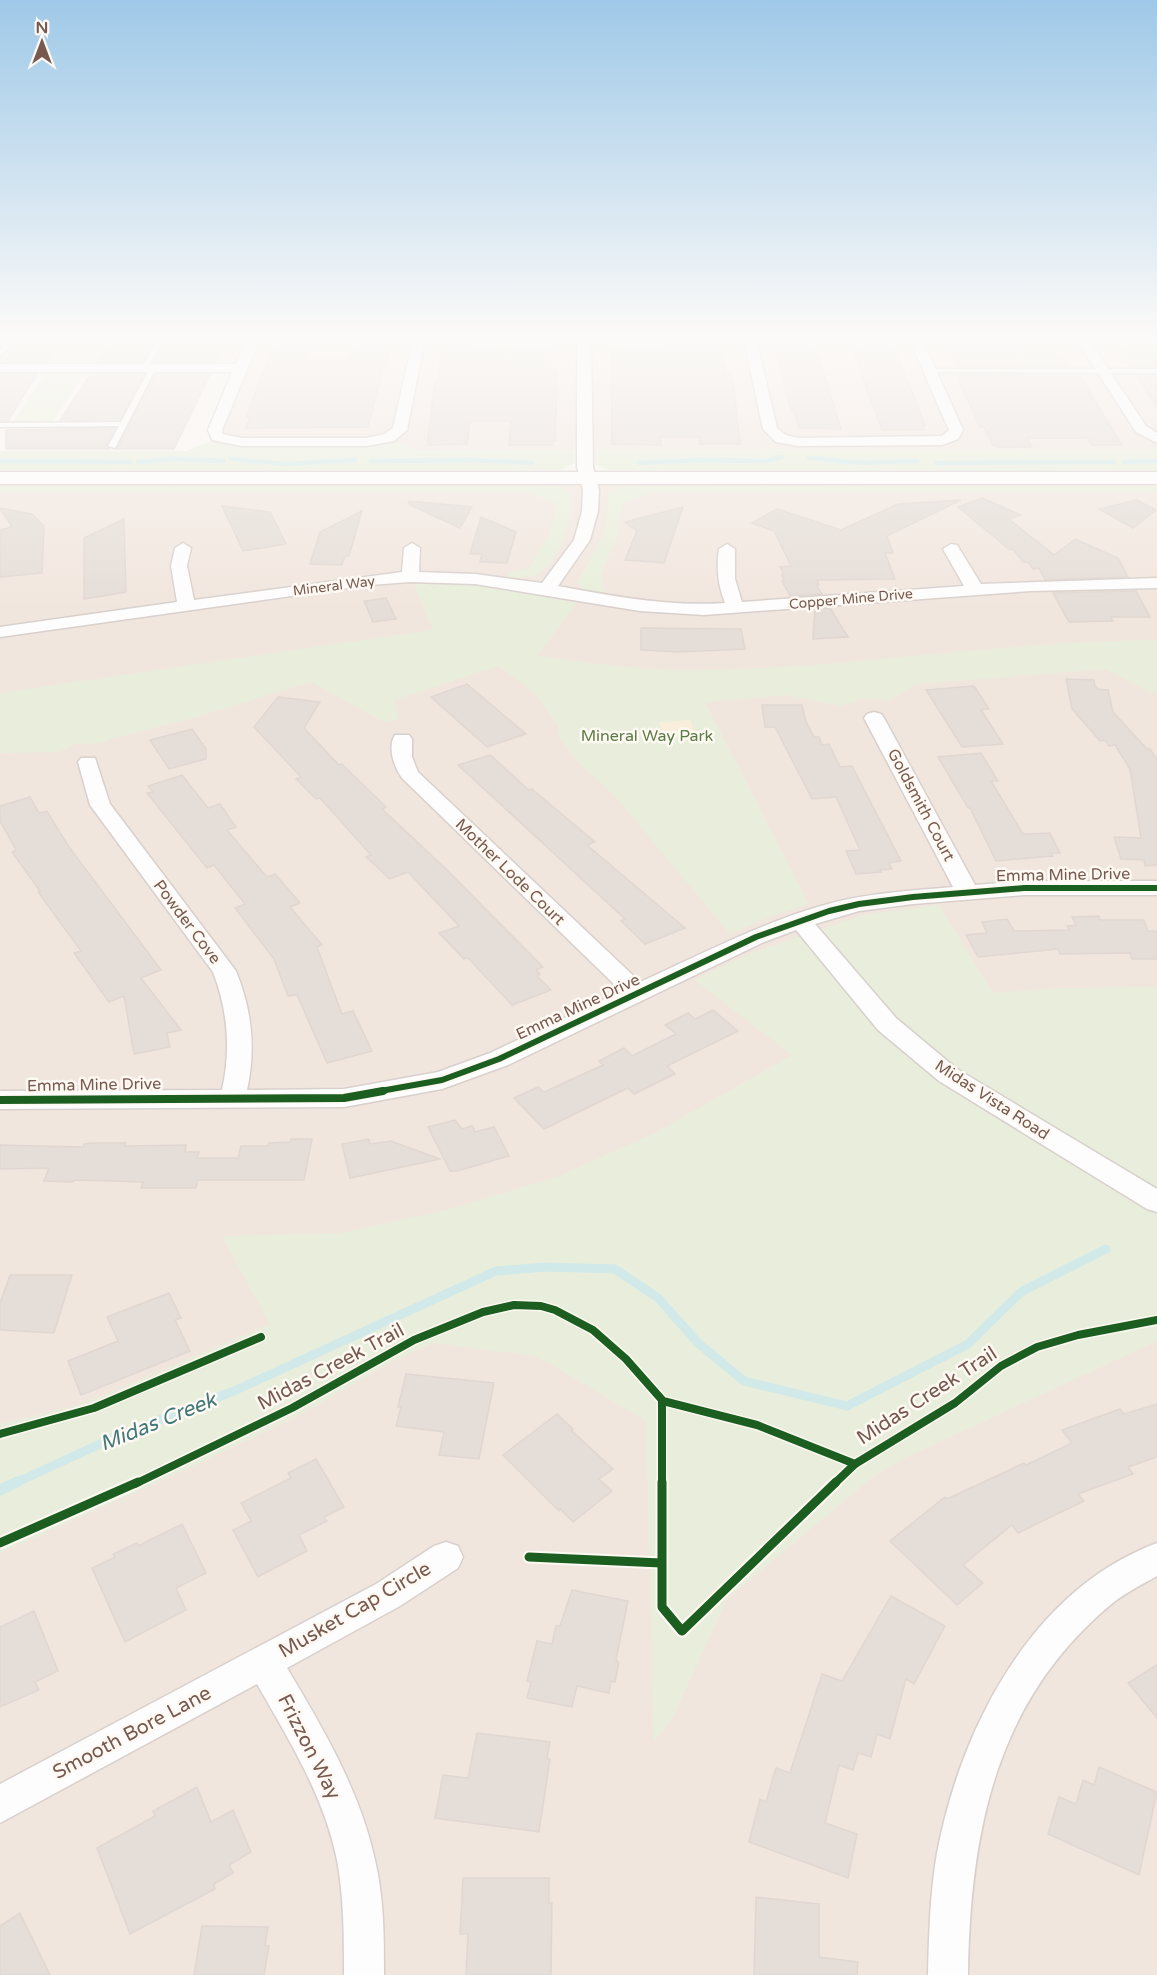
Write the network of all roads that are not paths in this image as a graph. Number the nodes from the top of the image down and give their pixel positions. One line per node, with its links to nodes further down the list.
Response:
1 (122, 426): 9 (lane)
2 (217, 426): 3 (street)
3 (401, 426)
4 (585, 426): 12 (street)
5 (769, 426): 6 (street)
6 (954, 426)
7 (1139, 426): 8 (street)
8 (1157, 439)
9 (112, 446)
10 (0, 478): 12 (main road)
11 (1157, 478): 12 (main road)
12 (588, 479): 19 (street)
13 (183, 548): 21 (street)
14 (412, 548): 17 (street)
15 (727, 549): 22 (street)
16 (951, 549): 20 (street)
17 (410, 577): 19 (street, Mineral Way); 21 (street, Mineral Way)
18 (1157, 583): 20 (street, Copper Mine Drive)
19 (547, 589): 22 (street, Copper Mine Drive)
20 (975, 589): 22 (street, Copper Mine Drive)
21 (186, 606): 23 (street, Mineral Way)
22 (736, 608)
23 (0, 632)
24 (874, 718): 28 (street, Goldsmith Court)
25 (402, 739): 30 (street, Mother Lode Court)
26 (88, 762): 31 (street, Powder Cove)
27 (1157, 888): 28 (street, Emma Mine Drive)
28 (967, 892): 29 (street, Emma Mine Drive)
29 (800, 920): 30 (street, Emma Mine Drive); 33 (street, Midas Vista Road)
30 (638, 994): 31 (street, Emma Mine Drive)
31 (233, 1097): 32 (street, Emma Mine Drive)
32 (0, 1100)
33 (1157, 1202)
34 (446, 1557): 36 (street, Musket Cap Circle)
35 (1157, 1558): 39 (street)
36 (264, 1663): 37 (street, Smooth Bore Lane); 38 (street, Frizzon Way)
37 (0, 1804)
38 (364, 1975)
39 (948, 1975)

